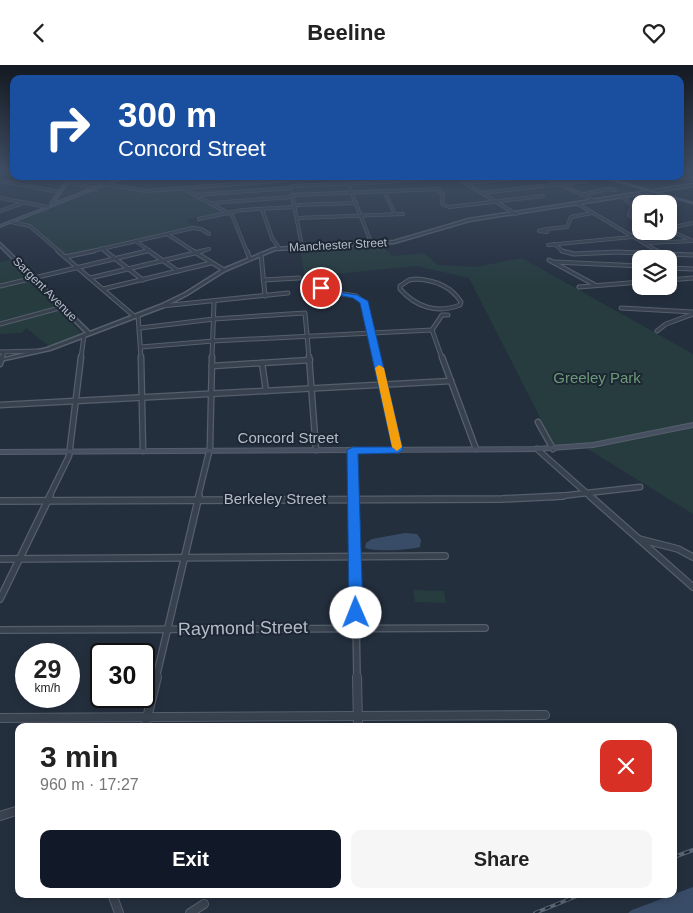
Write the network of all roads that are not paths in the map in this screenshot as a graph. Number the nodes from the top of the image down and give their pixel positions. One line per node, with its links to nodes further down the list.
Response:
1 (44, 209): 19 (main road)
2 (221, 209): 11 (street)
3 (262, 209): 4 (street); 11 (street); 38 (street)
4 (267, 209)
5 (295, 209): 18 (street)
6 (358, 209): 16 (street)
7 (392, 209): 15 (street)
8 (507, 209): 14 (street)
9 (550, 209): 14 (street, Manchester Street)
10 (585, 209): 12 (street)
11 (229, 213): 17 (street); 49 (street)
12 (592, 213): 23 (street); 27 (street)
13 (403, 214): 15 (street)
14 (516, 214): 34 (street, Manchester Street)
15 (395, 215): 16 (street)
16 (361, 216): 18 (street); 34 (street)
17 (203, 217)
18 (297, 218): 36 (street)
19 (11, 222): 21 (main road); 47 (street)
20 (693, 223): 22 (street)
21 (0, 226)
22 (677, 227)
23 (546, 229)
24 (677, 233): 30 (street)
25 (167, 234): 26 (street); 29 (street); 42 (street)
26 (208, 234)
27 (632, 237): 33 (street)
28 (638, 240): 31 (street)
29 (136, 241): 37 (street); 40 (street)
30 (693, 241): 31 (street)
31 (644, 243): 41 (street)
32 (0, 244): 61 (street, Sargent Avenue)
33 (554, 244): 35 (street); 43 (street)
34 (372, 245): 36 (street, Manchester Street)
35 (548, 245)
36 (302, 246): 38 (street, Manchester Street)
37 (102, 248): 47 (street); 48 (street)
38 (279, 248): 44 (street, Manchester Street)
39 (209, 249): 42 (street)
40 (149, 250): 48 (street); 50 (street)
41 (656, 250)
42 (195, 252): 50 (street); 53 (street)
43 (632, 253)
44 (261, 254): 49 (street, Manchester Street); 67 (street)
45 (677, 254): 46 (street)
46 (693, 255)
47 (65, 257): 55 (street)
48 (115, 258): 55 (street); 56 (street)
49 (250, 259): 59 (street, Manchester Street)
50 (163, 260): 56 (street); 60 (street)
51 (549, 260): 52 (street)
52 (554, 262): 54 (street); 70 (street)
53 (211, 263): 59 (street); 60 (street)
54 (632, 266)
55 (77, 267): 61 (street); 62 (street)
56 (129, 268): 62 (street); 66 (street)
57 (677, 268): 58 (street)
58 (693, 269)
59 (224, 270): 77 (street, Manchester Street)
60 (178, 271): 66 (street)
61 (32, 276): 69 (street); 78 (street, Sargent Avenue)
62 (90, 278): 72 (street)
63 (299, 278): 67 (street)
64 (693, 278): 65 (street)
65 (677, 279)
66 (143, 280): 72 (street)
67 (264, 280): 75 (street)
68 (632, 283): 70 (street)
69 (0, 285)
70 (596, 285): 71 (street)
71 (579, 287)
72 (103, 289): 84 (street)
73 (288, 293): 75 (street)
74 (330, 293): 90 (street)
75 (265, 296): 76 (street)
76 (214, 302): 77 (street); 85 (street)
77 (162, 306): 84 (street, Manchester Street)
78 (63, 307): 86 (street); 91 (street, Sargent Avenue)
79 (621, 308): 81 (street)
80 (445, 311): 80 (street); 82 (street)
81 (693, 313): 89 (street)
82 (442, 315): 83 (street); 88 (street)
83 (448, 315)
84 (136, 316): 87 (street); 91 (street, Manchester Street)
85 (214, 319): 87 (street); 92 (street); 93 (street)
86 (0, 324)
87 (140, 328): 94 (street)
88 (432, 329): 90 (street); 101 (street)
89 (657, 331)
90 (372, 332): 92 (street); 102 (street)
91 (86, 334): 95 (street, Manchester Street); 107 (street)
92 (308, 335): 93 (street); 98 (street)
93 (213, 341): 94 (street); 100 (street)
94 (141, 347): 106 (street)
95 (39, 351): 96 (street); 97 (street, Manchester Street)
96 (2, 352): 97 (street)
97 (0, 361)
98 (310, 361): 99 (street); 103 (street)
99 (262, 363): 100 (street); 104 (street)
100 (212, 366): 105 (street)
101 (451, 381): 102 (street); 111 (street)
102 (382, 385): 103 (street); 116 (street)
103 (312, 388): 104 (street); 114 (street)
104 (266, 391): 105 (street)
105 (212, 394): 106 (street); 119 (street)
106 (143, 397): 107 (street); 118 (street)
107 (76, 401): 108 (street); 117 (street)
108 (0, 405)
109 (538, 422): 113 (street)
110 (693, 425): 113 (main road, Concord Street)
111 (476, 449): 112 (main road, Concord Street); 116 (main road, Concord Street)
112 (537, 449): 113 (main road, Concord Street); 122 (street)
113 (553, 449)
114 (316, 450): 115 (main road, Concord Street); 119 (main road, Concord Street)
115 (353, 450): 116 (main road, Concord Street); 123 (street)
116 (398, 450)
117 (70, 451): 118 (main road, Concord Street); 120 (main road, Concord Street); 124 (street)
118 (143, 451): 119 (main road, Concord Street)
119 (209, 451): 125 (street)
120 (0, 452)
121 (640, 487): 122 (street, Berkeley Street)
122 (586, 493): 123 (street, Berkeley Street); 127 (street)
123 (353, 499): 125 (street, Berkeley Street); 129 (street)
124 (48, 500): 125 (street, Berkeley Street); 126 (street, Berkeley Street); 133 (street)
125 (198, 500): 131 (street)
126 (0, 501)
127 (639, 539): 130 (street); 134 (street)
128 (445, 556): 129 (street)
129 (354, 557): 131 (street); 136 (street)
130 (693, 557)
131 (185, 558): 133 (street); 138 (street)
132 (0, 559): 133 (street)
133 (20, 559): 135 (street)
134 (693, 587)
135 (0, 599)
136 (356, 627): 137 (street, Raymond Street); 138 (street, Raymond Street); 140 (street)
137 (485, 628)
138 (168, 629): 139 (street, Raymond Street); 142 (street)
139 (0, 630)
140 (358, 715): 141 (street); 142 (street); 145 (street)
141 (545, 715)
142 (147, 716): 143 (street); 144 (street)
143 (0, 718)
144 (146, 723)
145 (358, 723)
146 (15, 811): 147 (street)
147 (0, 816)
148 (113, 898): 150 (street)
149 (204, 904): 151 (street)
150 (119, 913)
151 (190, 913)

